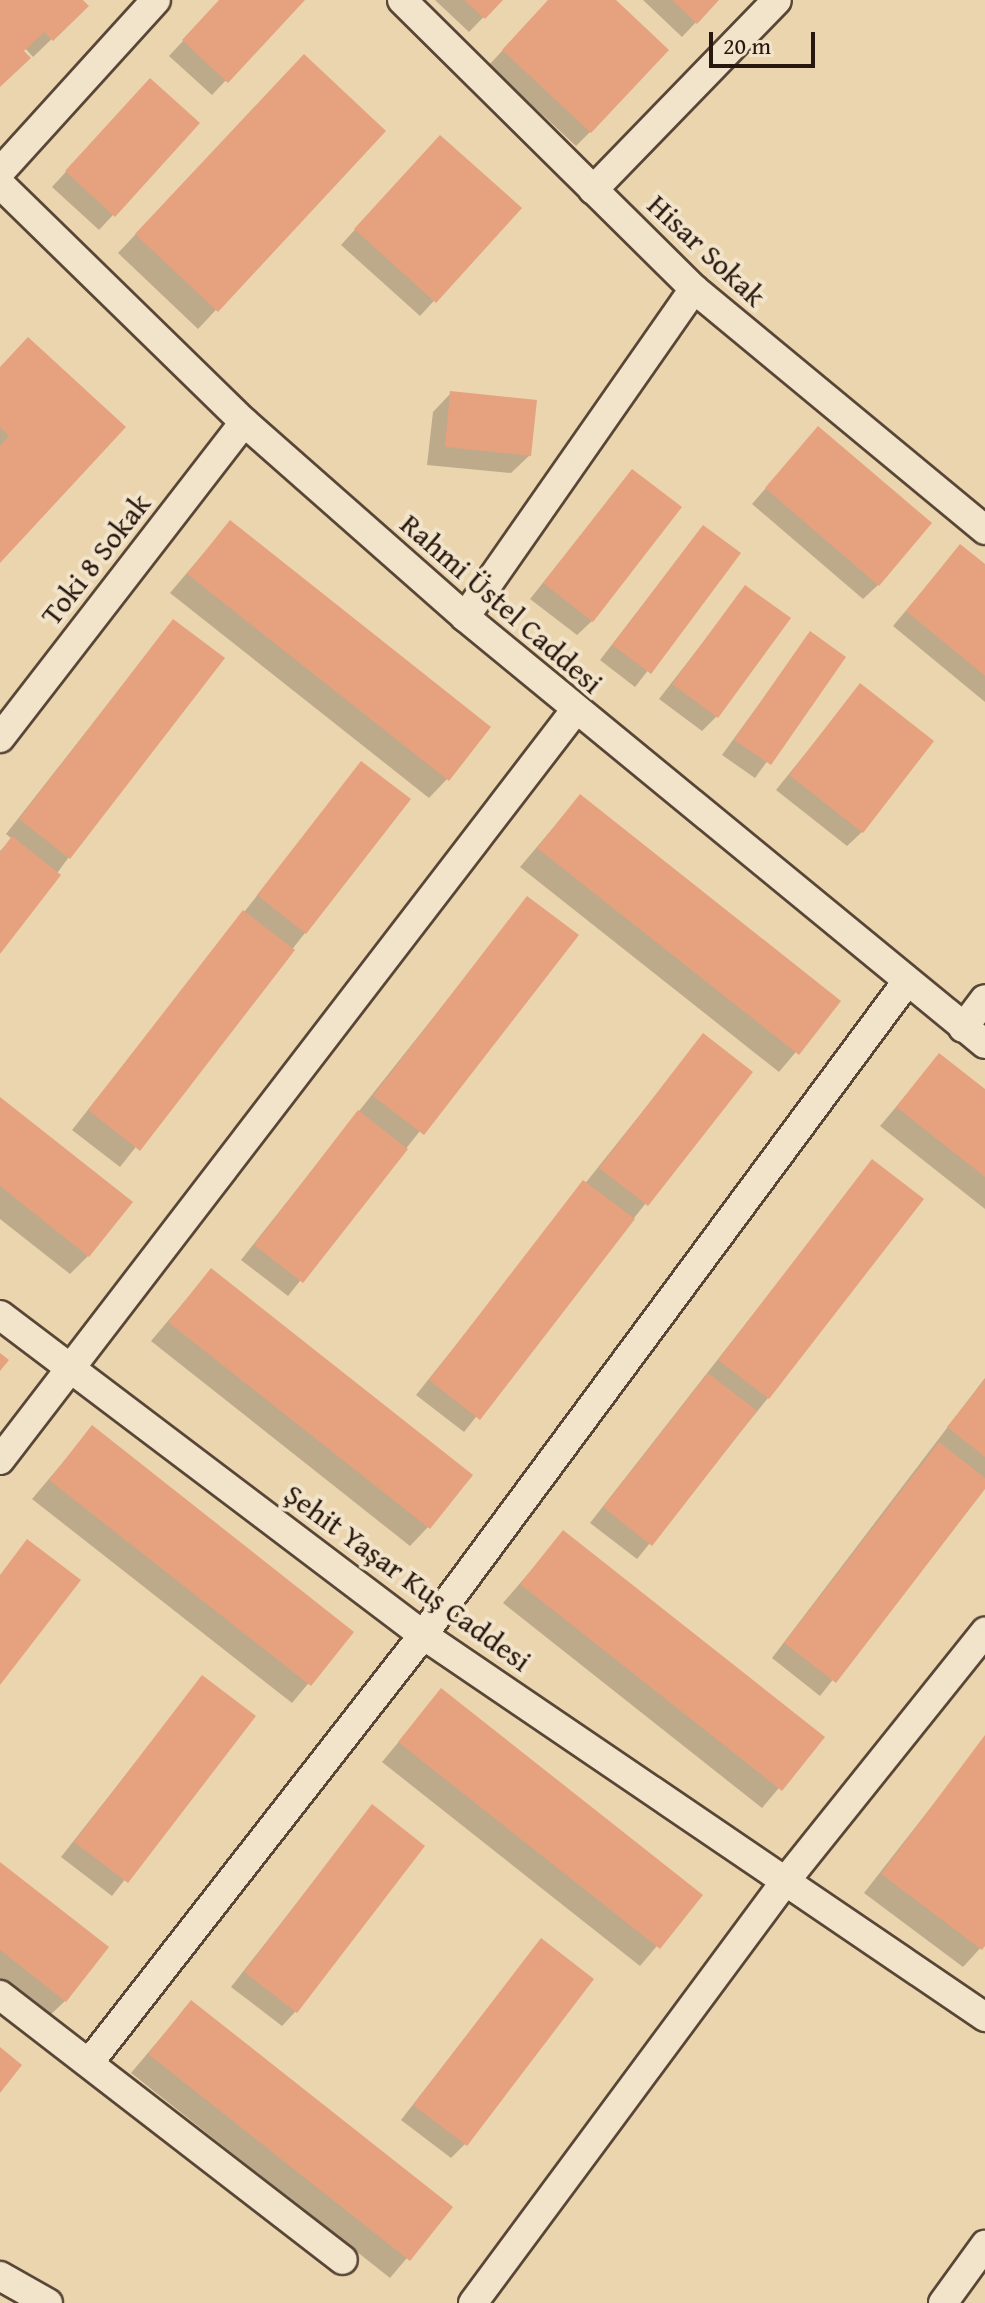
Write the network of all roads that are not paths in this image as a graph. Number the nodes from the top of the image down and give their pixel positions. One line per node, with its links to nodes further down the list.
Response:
1 (156, 0): 4 (street)
2 (402, 0): 6 (street, Hisar Sokak)
3 (777, 0): 6 (street)
4 (0, 172)
5 (0, 184): 8 (street, Rahmi Üstel Caddesi)
6 (593, 190): 7 (street, Hisar Sokak)
7 (694, 289): 9 (street, Hisar Sokak); 10 (street)
8 (244, 422): 10 (street, Rahmi Üstel Caddesi); 12 (street, Toki 8 Sokak)
9 (985, 530)
10 (465, 617): 11 (street, Rahmi Üstel Caddesi)
11 (574, 712): 13 (street, Rahmi Üstel Caddesi); 17 (street)
12 (0, 738)
13 (905, 984): 15 (street, Rahmi Üstel Caddesi); 20 (street)
14 (985, 999): 15 (street)
15 (974, 1036)
16 (0, 1315): 17 (street, Şehit Yaşar Kuş Caddesi)
17 (72, 1372): 18 (street); 20 (street, Şehit Yaşar Kuş Caddesi)
18 (0, 1460)
19 (985, 1632): 21 (street)
20 (423, 1635): 21 (street, Şehit Yaşar Kuş Caddesi); 24 (street)
21 (787, 1879): 23 (street, Şehit Yaşar Kuş Caddesi); 29 (street)
22 (0, 1995): 24 (street)
23 (985, 2017)
24 (89, 2063): 26 (street)
25 (985, 2245): 30 (street)
26 (343, 2260)
27 (0, 2276): 28 (street)
28 (48, 2303)
29 (473, 2303)
30 (943, 2303)

